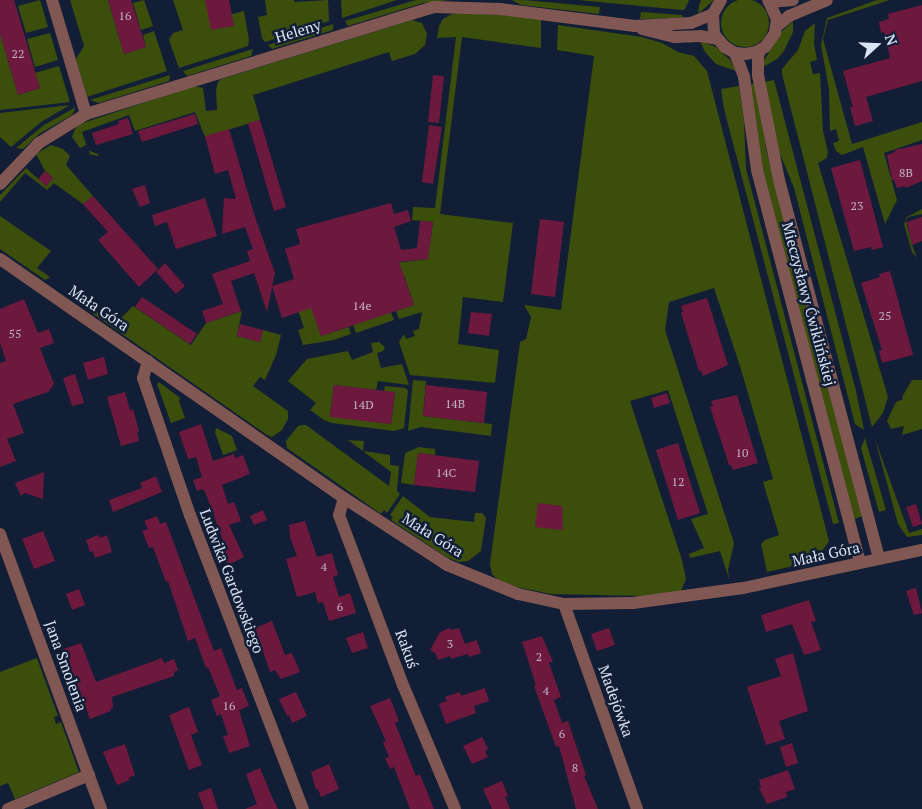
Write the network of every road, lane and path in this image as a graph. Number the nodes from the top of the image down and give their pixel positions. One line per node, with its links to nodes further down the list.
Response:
1 (52, 0): 13 (street)
2 (720, 0): 7 (street)
3 (793, 0): 5 (street)
4 (827, 0): 9 (street)
5 (769, 1): 9 (street)
6 (500, 4): 8 (street, Heleny); 13 (street, Heleny)
7 (713, 14): 8 (street, Heleny); 10 (street)
8 (635, 26): 10 (street, Heleny)
9 (776, 27): 11 (street)
10 (717, 39): 12 (street)
11 (760, 50): 12 (street); 20 (street, Mieczysławy Ćwiklińskiej)
12 (735, 53): 21 (street, Mieczysławy Ćwiklińskiej)
13 (86, 114): 14 (street, Heleny)
14 (0, 184)
15 (0, 259): 16 (street, Mała Góra)
16 (148, 361): 17 (street, Mała Góra); 26 (street, Ludwika Gardowskiego)
17 (344, 498): 22 (street, Mała Góra); 27 (street, Rakuś)
18 (0, 534): 23 (street, Jana Smolenia)
19 (922, 550): 20 (street, Mała Góra)
20 (879, 559): 21 (street, Mała Góra)
21 (860, 563): 22 (street, Mała Góra)
22 (564, 604): 28 (street, Madejówka)
23 (89, 775): 24 (street); 25 (street, Jana Smolenia)
24 (8, 809)
25 (101, 809)
26 (303, 809)
27 (455, 809)
28 (637, 809)

